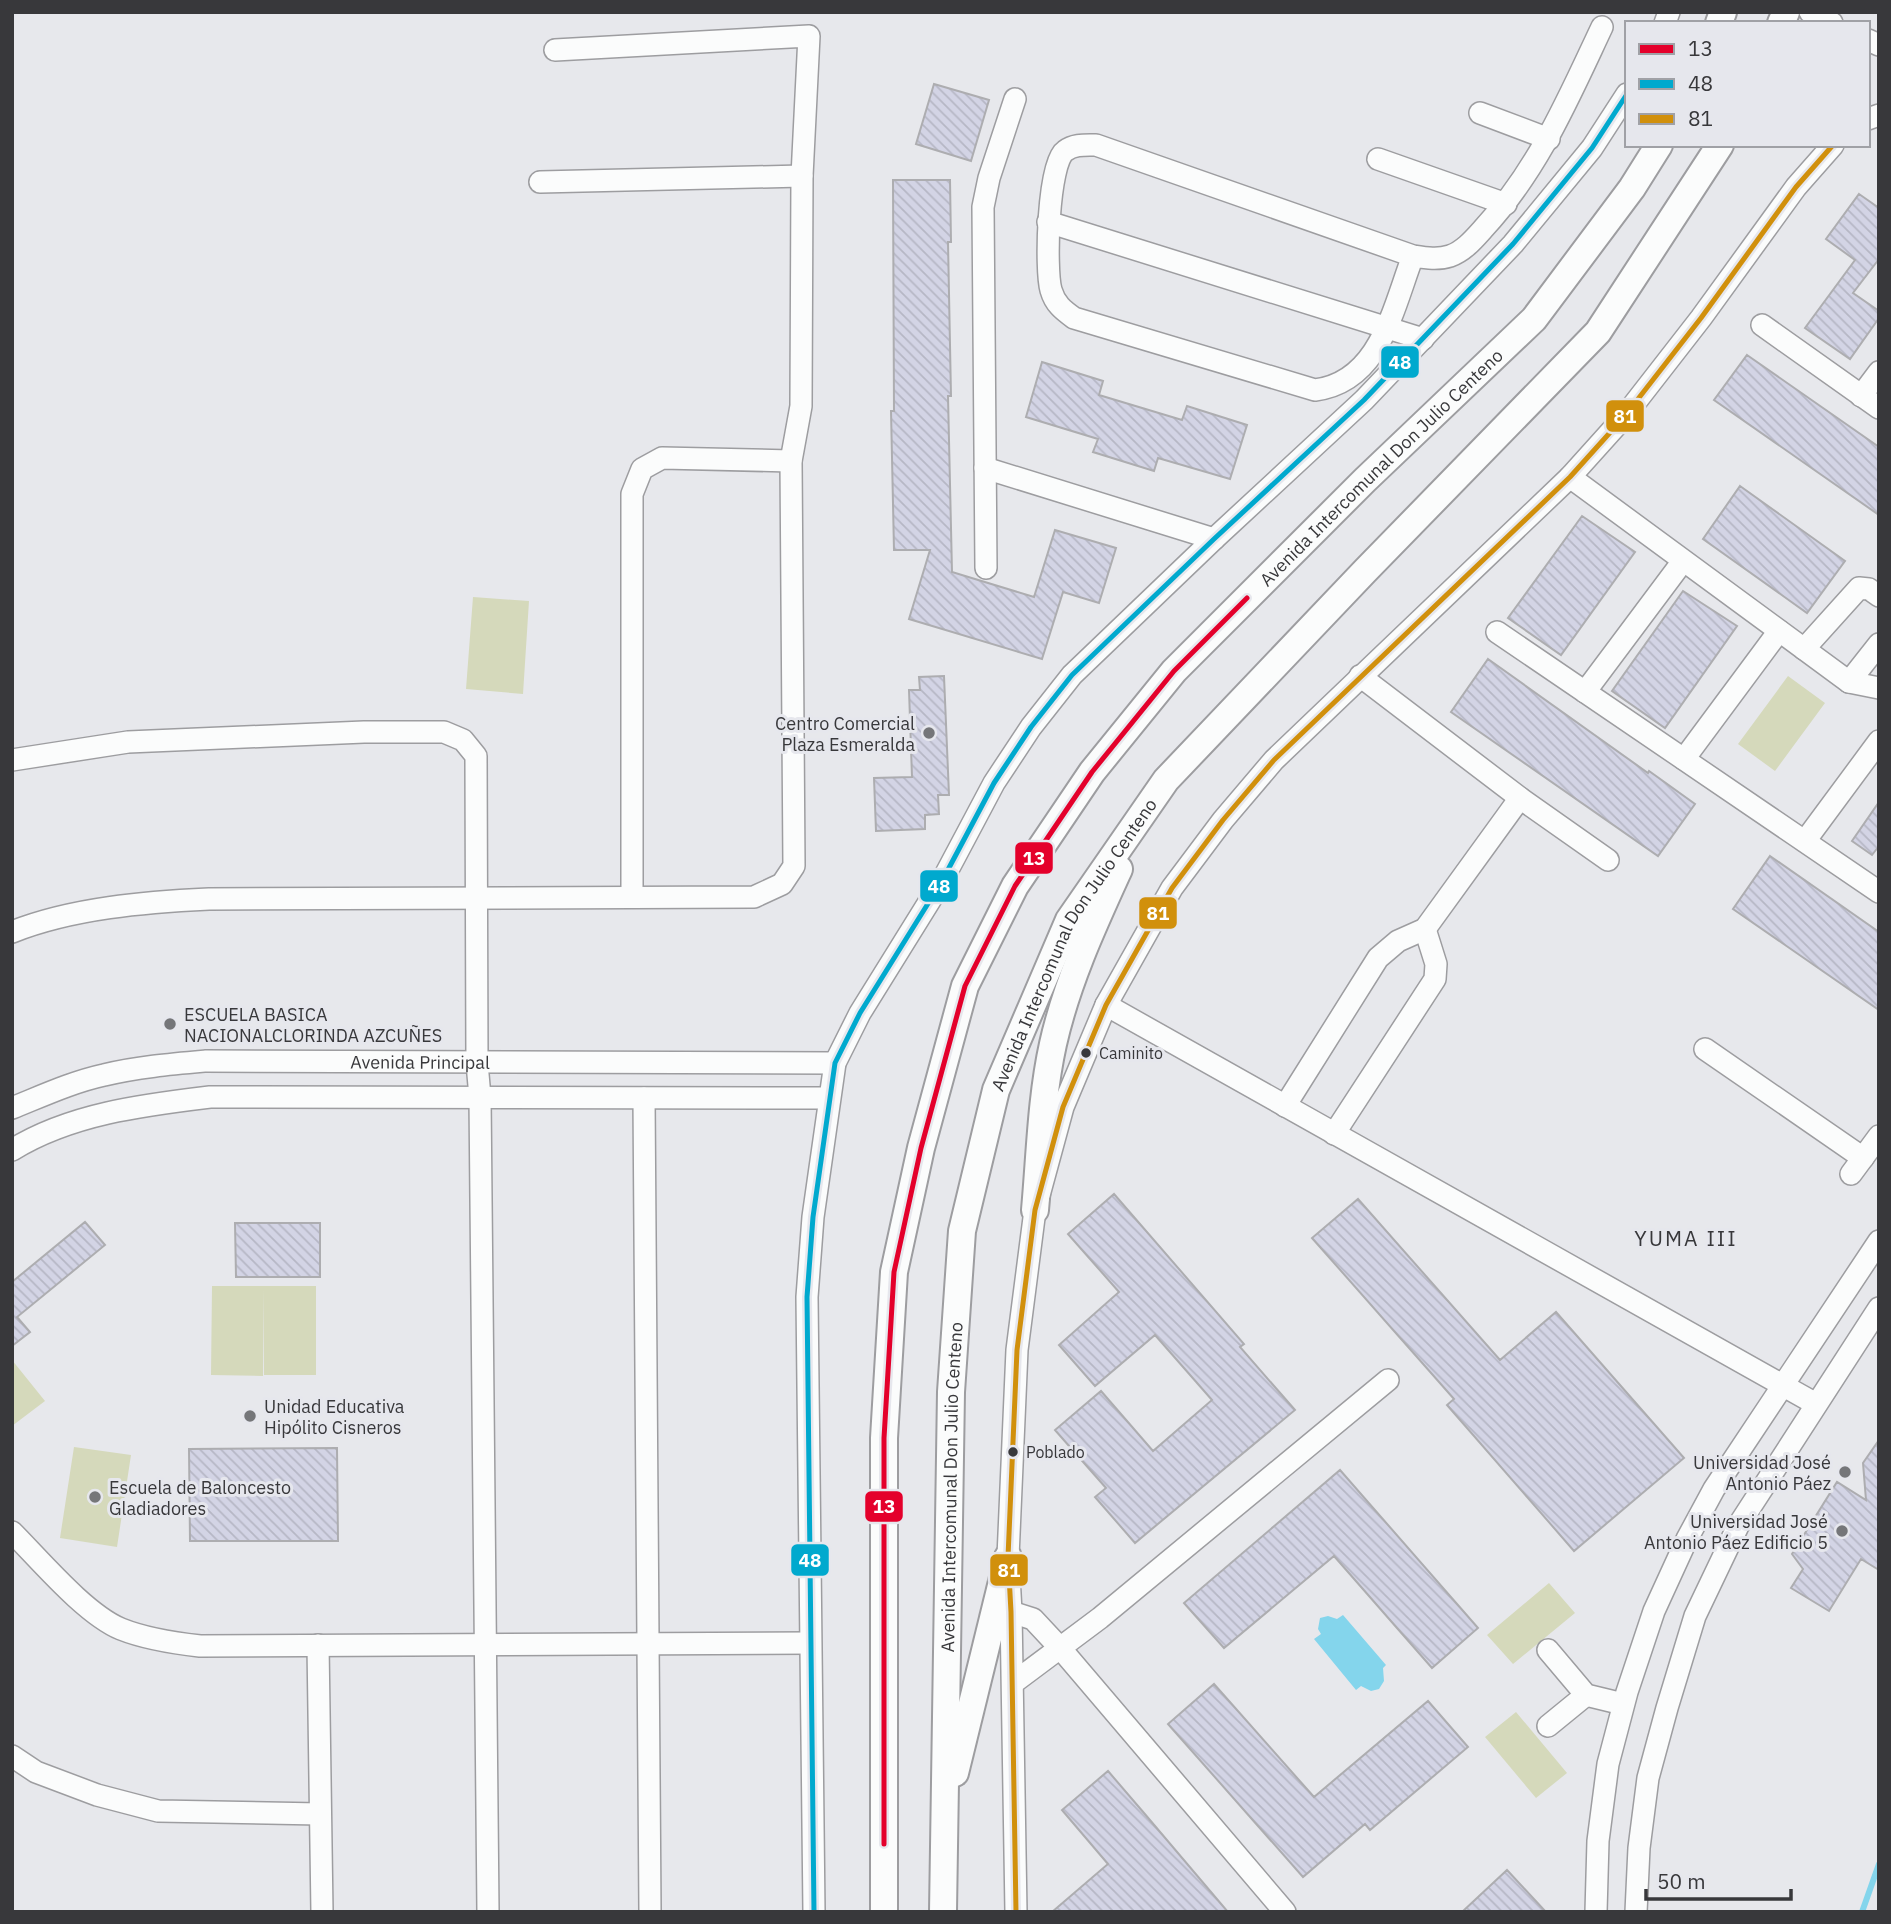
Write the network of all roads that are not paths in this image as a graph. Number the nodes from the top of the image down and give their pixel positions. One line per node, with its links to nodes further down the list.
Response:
1 (1810, 12): 2 (street)
2 (1828, 21)
3 (1602, 27): 8 (street)
4 (555, 50): 13 (street)
5 (1625, 96): 20 (street)
6 (1015, 99): 24 (street)
7 (1480, 113): 8 (street)
8 (1549, 139): 15 (street)
9 (1658, 147): 88 (main road, Avenida Intercomunal Don Julio Centeno)
10 (1719, 147): 41 (main road, Avenida Intercomunal Don Julio Centeno)
11 (1831, 147): 25 (street)
12 (1378, 159): 15 (street)
13 (802, 176): 14 (street); 23 (street)
14 (540, 182)
15 (1506, 204): 17 (street)
16 (1048, 222): 17 (street); 19 (street); 19 (street)
17 (1413, 256): 19 (street)
18 (1762, 325): 22 (street)
19 (1386, 326): 20 (street)
20 (1423, 339): 26 (street)
21 (1879, 372): 22 (street)
22 (1870, 402)
23 (791, 461): 47 (street); 47 (street)
24 (985, 468): 26 (street); 28 (street)
25 (1570, 477): 27 (street); 34 (street)
26 (1214, 539): 53 (street)
27 (1683, 561): 30 (street); 37 (street)
28 (986, 568)
29 (1879, 596): 33 (street)
30 (1779, 631): 33 (street); 39 (street)
31 (1497, 632): 37 (street)
32 (1879, 644): 35 (street)
33 (1804, 649): 35 (street)
34 (1360, 676): 42 (street); 50 (street)
35 (1849, 682): 36 (street)
36 (1879, 688)
37 (1585, 692): 39 (street)
38 (1879, 741): 43 (street)
39 (1684, 759): 43 (street)
40 (12, 760): 46 (street)
41 (1155, 796): 62 (main road); 83 (main road, Avenida Intercomunal Don Julio Centeno)
42 (1520, 799): 44 (street); 48 (street)
43 (1805, 842): 45 (street)
44 (1608, 860)
45 (1879, 892)
46 (477, 897): 47 (street); 49 (street); 52 (street)
47 (632, 897)
48 (1425, 929): 57 (street); 59 (street)
49 (12, 932)
50 (1106, 1005): 57 (street); 62 (street)
51 (1705, 1049): 61 (street)
52 (477, 1063): 53 (street, Avenida Principal); 54 (street); 58 (street, Avenida Principal)
53 (835, 1063): 56 (street)
54 (480, 1097): 55 (street, Avenida Principal); 60 (street, Avenida Principal); 73 (street)
55 (644, 1098): 56 (street, Avenida Principal); 74 (street)
56 (829, 1098): 71 (street)
57 (1285, 1106): 59 (street)
58 (12, 1108)
59 (1334, 1134): 66 (street)
60 (12, 1150)
61 (1869, 1153)
62 (1035, 1210): 69 (street)
63 (1879, 1241): 66 (street)
64 (1879, 1308): 67 (street)
65 (1388, 1380): 75 (street)
66 (1783, 1388): 67 (street); 79 (street)
67 (1816, 1405): 93 (street)
68 (12, 1531): 72 (street)
69 (1008, 1558): 70 (street); 83 (main road)
70 (1011, 1612): 75 (street); 77 (street)
71 (810, 1643): 74 (street); 87 (street)
72 (318, 1645): 73 (street); 82 (street)
73 (485, 1645): 74 (street); 85 (street)
74 (648, 1645): 86 (street)
75 (1061, 1648): 77 (street); 91 (street)
76 (1548, 1650): 78 (street)
77 (1013, 1683): 90 (street)
78 (1586, 1695): 79 (street); 80 (street)
79 (1623, 1704): 92 (street)
80 (1548, 1726)
81 (12, 1756): 82 (street)
82 (320, 1814): 84 (street)
83 (944, 1819): 89 (main road, Avenida Intercomunal Don Julio Centeno)
84 (322, 1912)
85 (488, 1912)
86 (650, 1912)
87 (814, 1912)
88 (884, 1912)
89 (943, 1912)
90 (1016, 1912)
91 (1285, 1912)
92 (1596, 1912)
93 (1636, 1912)

